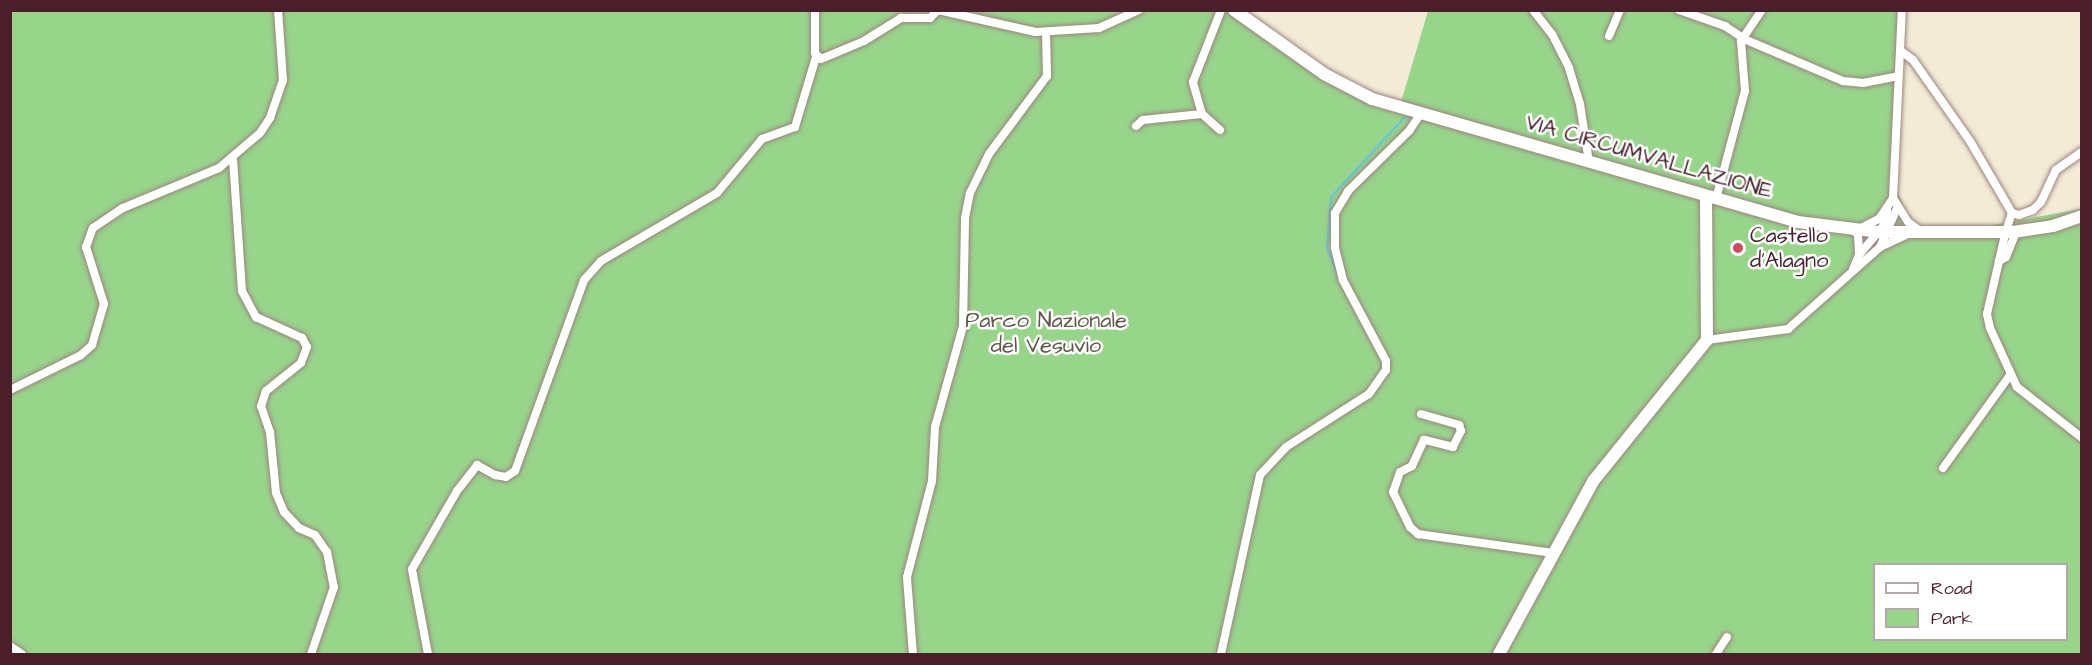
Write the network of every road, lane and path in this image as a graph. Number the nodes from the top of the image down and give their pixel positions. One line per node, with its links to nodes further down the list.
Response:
1 (278, 10): 23 (street)
2 (815, 10): 16 (street)
3 (938, 10): 12 (street); 16 (street)
4 (1139, 10): 12 (street)
5 (1221, 10): 19 (street)
6 (1234, 10): 18 (main road, VIA CIRCUMVALLAZIONE)
7 (1533, 10): 24 (street)
8 (1620, 10): 13 (street)
9 (1679, 10): 14 (street)
10 (1762, 10): 14 (street)
11 (1902, 10): 15 (street)
12 (1046, 32): 50 (street)
13 (1609, 36)
14 (1744, 39): 17 (street); 25 (street)
15 (1901, 51): 17 (street); 27 (street)
16 (816, 57): 49 (street)
17 (1898, 76): 26 (street)
18 (1417, 112): 24 (main road, VIA CIRCUMVALLAZIONE); 51 (street)
19 (1202, 114): 20 (street); 21 (street)
20 (1136, 126)
21 (1220, 130)
22 (2082, 152): 27 (street)
23 (233, 159): 40 (street); 48 (street)
24 (1589, 162): 25 (main road, VIA CIRCUMVALLAZIONE)
25 (1711, 197): 29 (main road, VIA CIRCUMVALLAZIONE); 38 (main road)
26 (1892, 208): 29 (street); 31 (street); 32 (street)
27 (2012, 213): 30 (street)
28 (2082, 216): 30 (main road, VIA CIRCUMVALLAZIONE)
29 (1849, 229): 32 (main road, VIA CIRCUMVALLAZIONE); 35 (street)
30 (2012, 229): 31 (main road, VIA CIRCUMVALLAZIONE); 36 (street)
31 (1924, 231): 32 (main road, VIA CIRCUMVALLAZIONE); 34 (street)
32 (1884, 232): 34 (street); 35 (street)
33 (2004, 239): 36 (street)
34 (1880, 247): 37 (street)
35 (1859, 255): 37 (street)
36 (1999, 261): 39 (street)
37 (1850, 274): 38 (street)
38 (1707, 340): 44 (main road)
39 (2010, 375): 42 (street); 43 (street)
40 (10, 390)
41 (1421, 414): 44 (street)
42 (2082, 438)
43 (1943, 468)
44 (1553, 553): 52 (main road)
45 (1727, 637): 53 (street)
46 (10, 646): 47 (street)
47 (22, 654)
48 (310, 654)
49 (428, 654)
50 (913, 654)
51 (1221, 654)
52 (1499, 654)
53 (1716, 654)

